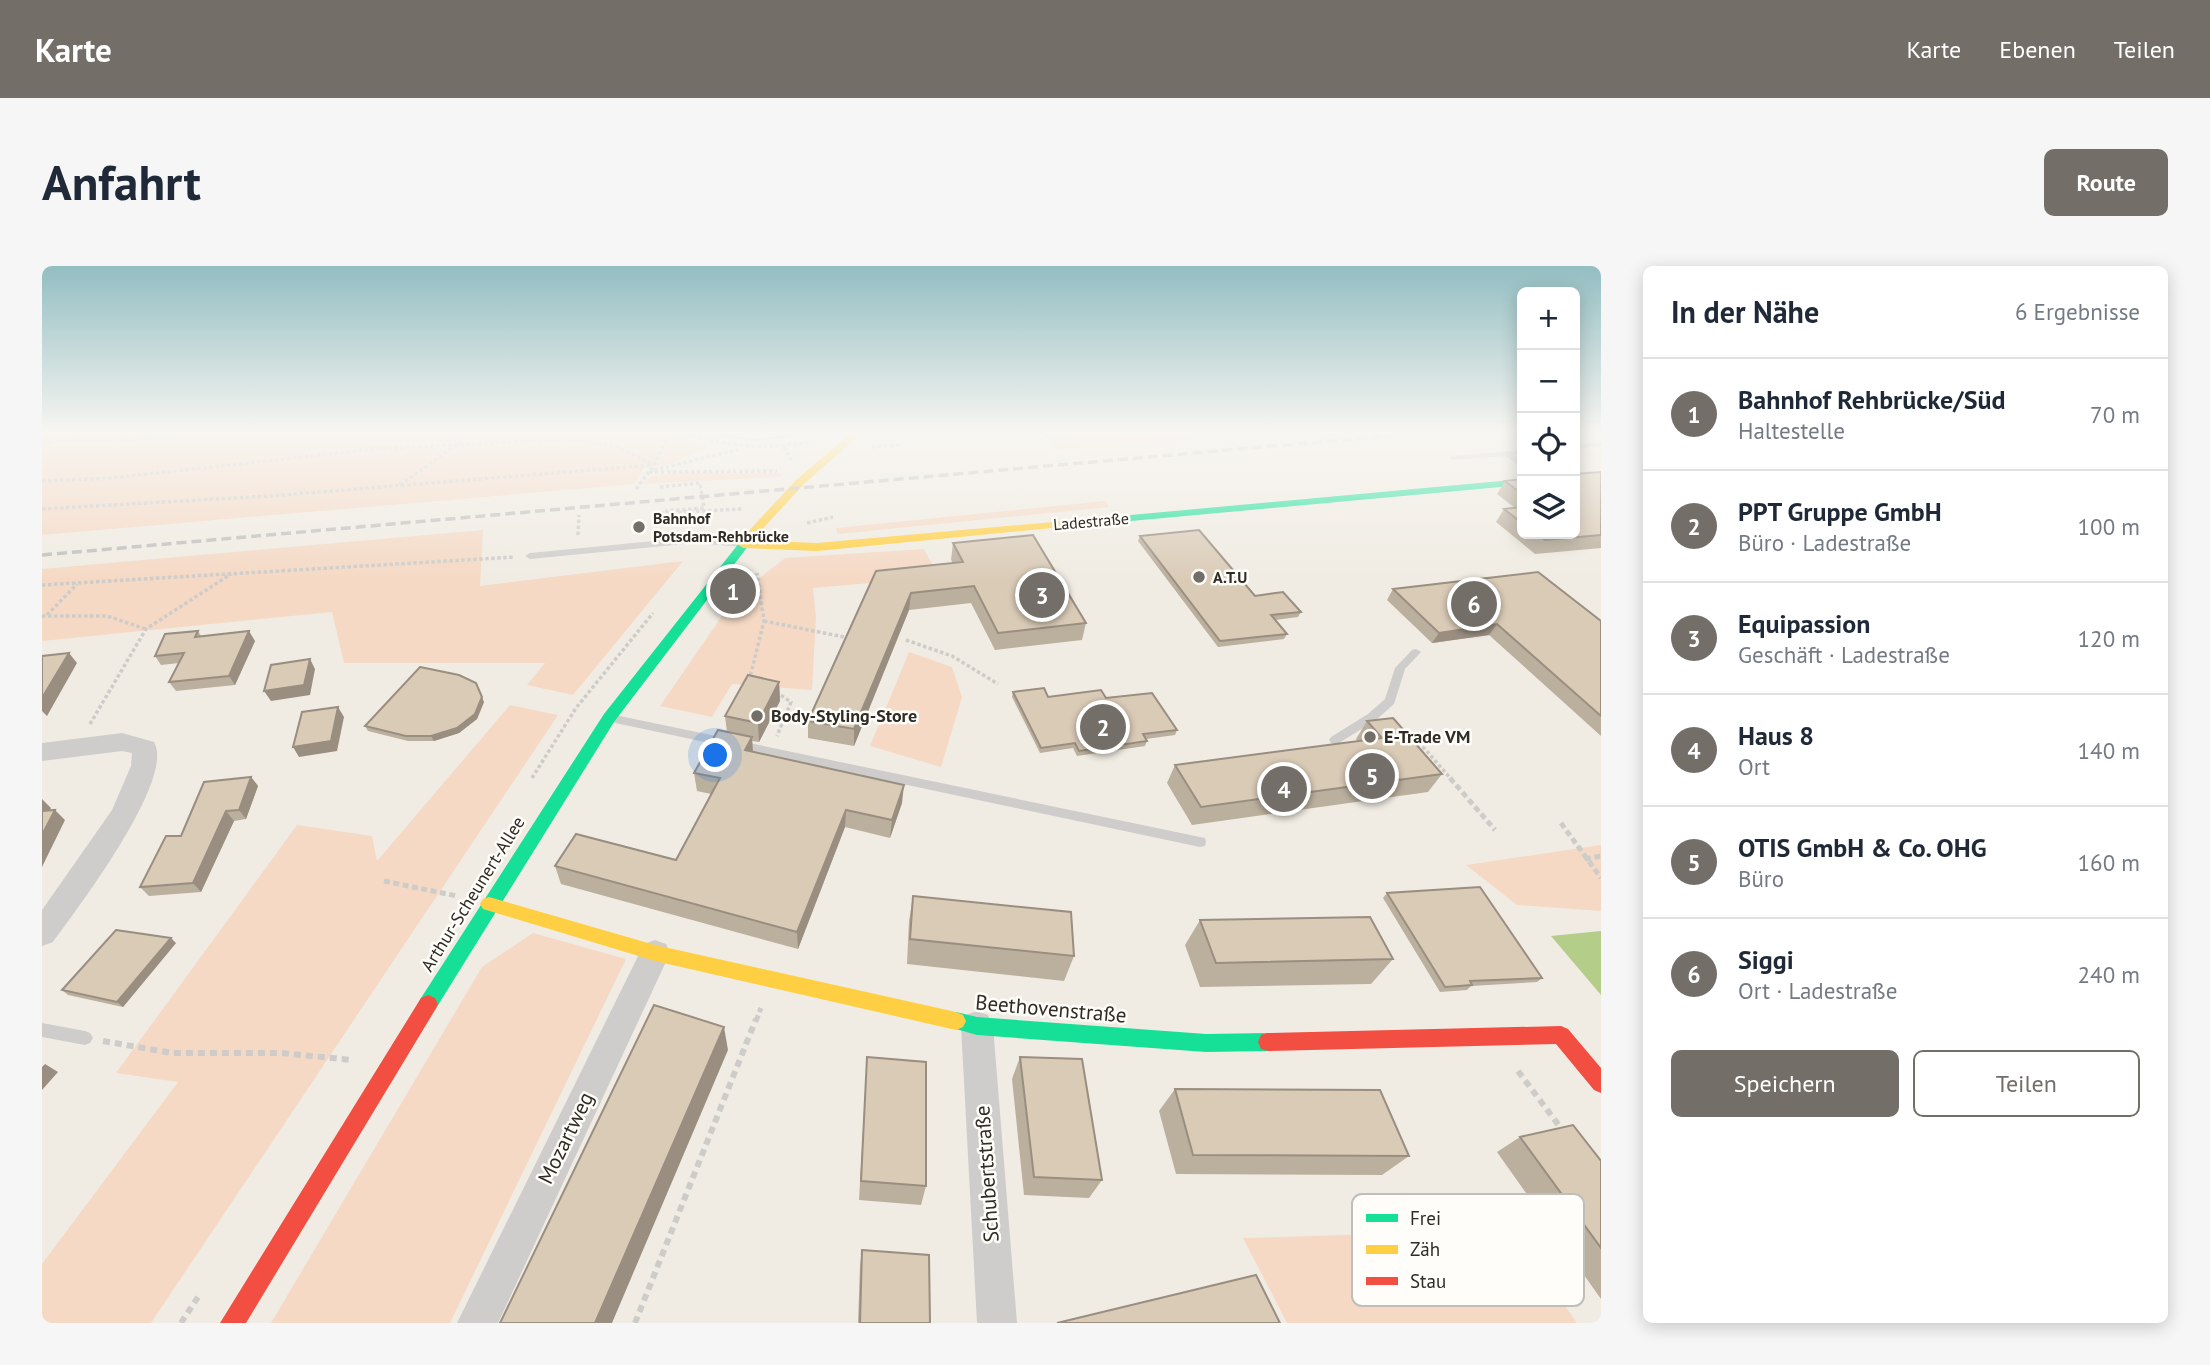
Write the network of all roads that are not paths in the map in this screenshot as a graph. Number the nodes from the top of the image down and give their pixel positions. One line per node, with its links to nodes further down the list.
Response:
1 (802, 481): 3 (street, Arthur-Scheunert-Allee)
2 (1517, 482): 3 (street, Ladestraße)
3 (743, 544): 4 (lane); 6 (street, Arthur-Scheunert-Allee)
4 (530, 556)
5 (1416, 652): 7 (lane)
6 (610, 718): 9 (lane); 10 (street, Arthur-Scheunert-Allee)
7 (1335, 740)
8 (42, 751): 11 (street)
9 (1200, 842)
10 (489, 904): 12 (street, Beethovenstraße); 17 (street, Arthur-Scheunert-Allee)
11 (42, 933)
12 (655, 953): 13 (street, Beethovenstraße); 18 (street, Mozartweg)
13 (978, 1026): 16 (street, Beethovenstraße); 19 (street, Schubertstraße)
14 (42, 1030): 15 (lane)
15 (85, 1038)
16 (1601, 1083)
17 (232, 1323)
18 (477, 1323)
19 (997, 1323)

